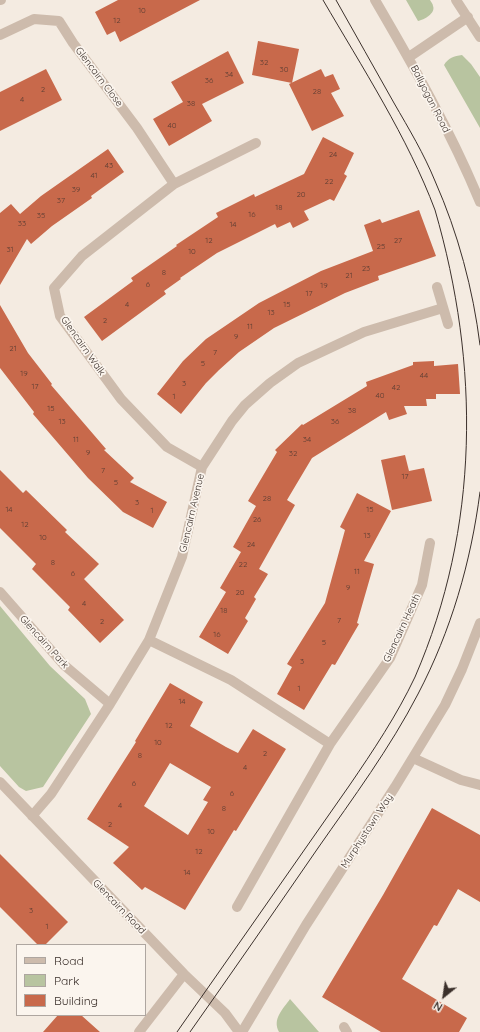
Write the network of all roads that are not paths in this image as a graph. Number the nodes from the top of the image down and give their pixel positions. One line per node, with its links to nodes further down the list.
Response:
1 (375, 0): 6 (street, Ballyogan Road)
2 (456, 0): 3 (street)
3 (468, 17): 5 (street); 6 (street)
4 (0, 35): 8 (street, Glencairn Close)
5 (480, 37)
6 (408, 57): 9 (street, Ballyogan Road)
7 (256, 143): 8 (street, Glencairn Walk)
8 (174, 184): 13 (street, Glencairn Walk)
9 (480, 202)
10 (437, 287): 11 (street)
11 (443, 308): 12 (street); 13 (street, Glencairn Avenue)
12 (448, 324)
13 (202, 467): 17 (street, Glencairn Avenue)
14 (430, 543): 19 (street, Glencairn Heath)
15 (0, 592): 18 (street, Glencairn Park)
16 (480, 623): 20 (street, Murphystown Way)
17 (148, 640): 18 (street, Glencairn Avenue); 19 (street)
18 (110, 704): 23 (street, Glencairn Avenue)
19 (330, 744): 24 (street, Glencairn Heath)
20 (413, 758): 22 (street); 27 (street, Murphystown Way)
21 (0, 782): 23 (street, Glencairn Road)
22 (480, 785)
23 (32, 816): 25 (street, Glencairn Road)
24 (236, 907)
25 (184, 974): 26 (street); 27 (street, Glencairn Road)
26 (139, 1032)
27 (241, 1032)

